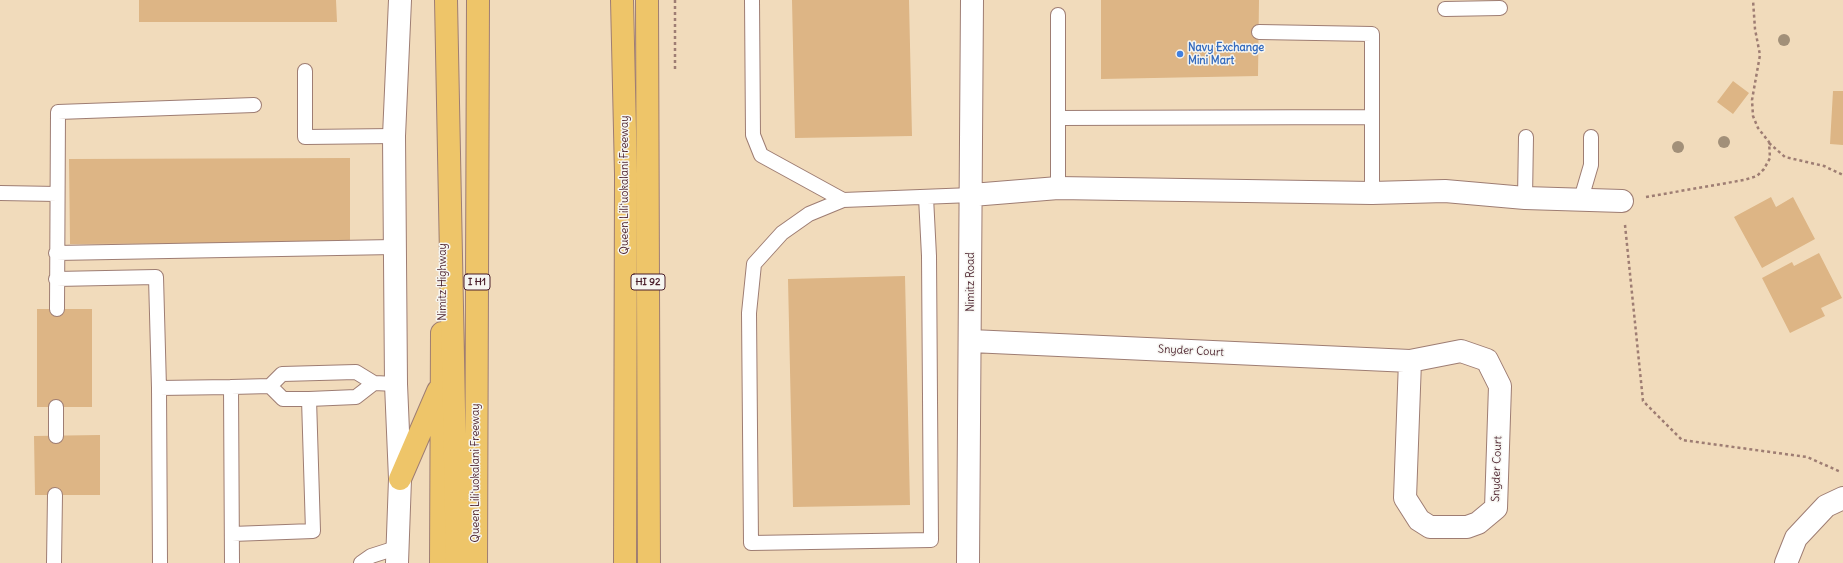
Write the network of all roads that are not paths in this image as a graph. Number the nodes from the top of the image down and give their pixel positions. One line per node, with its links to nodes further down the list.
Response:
1 (400, 0): 17 (street)
2 (445, 0): 37 (main road, Nimitz Highway); 56 (main road)
3 (478, 0): 57 (main road, Queen Liliʻuokalani Freeway / I H1)
4 (622, 0): 20 (main road, Queen Liliʻuokalani Freeway)
5 (638, 0): 20 (main road)
6 (647, 0): 59 (main road, HI 92)
7 (752, 0): 29 (lane)
8 (972, 0): 25 (street, Nimitz Road)
9 (1500, 8): 10 (lane)
10 (1445, 9)
11 (1058, 15): 16 (lane)
12 (1258, 32): 15 (lane)
13 (305, 71): 17 (lane)
14 (254, 105): 24 (lane)
15 (1372, 117): 16 (lane); 22 (lane)
16 (1058, 118): 21 (lane)
17 (394, 136): 31 (street)
18 (1526, 137): 27 (lane)
19 (1591, 137): 28 (lane)
20 (626, 174): 58 (main road, Queen Liliʻuokalani Freeway)
21 (1058, 188): 22 (street); 25 (street)
22 (1372, 192): 27 (street)
23 (0, 193): 24 (lane)
24 (57, 194): 32 (lane)
25 (972, 195): 26 (lane); 35 (street, Nimitz Road)
26 (926, 197): 29 (lane); 29 (lane)
27 (1525, 198): 28 (street)
28 (1581, 199): 30 (street)
29 (843, 200)
30 (1622, 201)
31 (394, 247): 32 (lane); 39 (street)
32 (56, 253): 33 (lane)
33 (56, 279): 34 (lane); 42 (lane)
34 (57, 310)
35 (971, 341): 36 (street, Snyder Court); 60 (street, Nimitz Road)
36 (1410, 361): 36 (street, Snyder Court)
37 (442, 381): 46 (main road); 55 (main road, Nimitz Highway)
38 (374, 383): 39 (lane); 40 (lane); 43 (lane)
39 (396, 384): 46 (street)
40 (270, 386): 41 (lane); 43 (lane)
41 (231, 387): 42 (lane); 49 (lane)
42 (159, 388): 52 (lane)
43 (309, 399): 49 (lane)
44 (56, 407): 45 (lane)
45 (56, 436)
46 (400, 479): 50 (street)
47 (55, 495): 51 (lane)
48 (1843, 498): 61 (street)
49 (232, 534): 53 (lane)
50 (396, 555): 54 (lane)
51 (54, 563)
52 (160, 563)
53 (232, 563)
54 (361, 563)
55 (441, 563)
56 (457, 563)
57 (476, 563)
58 (625, 563)
59 (649, 563)
60 (968, 563)
61 (1786, 563)

